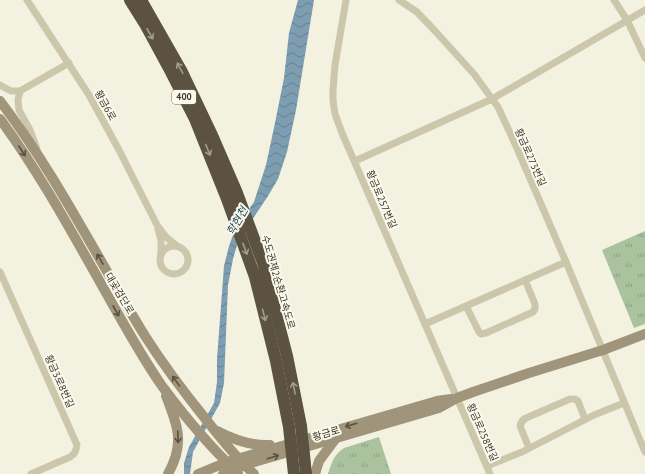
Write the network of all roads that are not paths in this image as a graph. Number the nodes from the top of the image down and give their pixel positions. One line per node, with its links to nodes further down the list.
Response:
1 (27, 0): 10 (street, 황금6로)
2 (130, 0): 18 (highway, 수도권제2순환고속도로 / 400, one-way to 18)
3 (141, 0): 18 (highway, 수도권제2순환고속도로 / 400, one-way to 3)
4 (346, 0): 16 (street, 황금로257번길)
5 (399, 0): 13 (street, 황금로273번길)
6 (614, 0): 8 (street)
7 (645, 10): 8 (street)
8 (627, 20): 9 (street); 13 (street)
9 (645, 58)
10 (69, 63): 12 (street); 19 (street, 황금6로)
11 (0, 85): 12 (street)
12 (20, 91): 17 (street)
13 (492, 99): 16 (street); 22 (street, 황금로273번길)
14 (0, 101): 17 (main road, 대곶검단로)
15 (0, 119): 29 (main road, 대곶검단로, one-way to 29)
16 (354, 161): 26 (street, 황금로257번길)
17 (42, 163): 33 (main road, 대곶검단로, one-way to 17)
18 (232, 196): 45 (highway, 수도권제2순환고속도로 / 400, one-way to 45); 46 (highway, 수도권제2순환고속도로 / 400, one-way to 18)
19 (157, 225): 20 (street); 21 (street)
20 (177, 246): 21 (street); 21 (street)
21 (161, 255)
22 (566, 262): 24 (street); 28 (street, 황금로273번길)
23 (0, 272): 40 (street, 황금3로8번길)
24 (525, 280): 25 (street); 25 (street)
25 (466, 306): 26 (street)
26 (425, 324): 30 (street, 황금로257번길)
27 (645, 334): 28 (main road, 황금로)
28 (603, 350): 30 (main road, 황금로); 31 (street, 황금로273번길)
29 (163, 386): 38 (main road, 대곶검단로); 41 (main road, one-way to 41)
30 (457, 398): 34 (main road, 황금로); 35 (main road, 황금로, one-way to 35); 39 (street, 황금로258번길)
31 (624, 403): 32 (street); 37 (street, 황금로273번길)
32 (586, 419): 36 (street); 36 (street)
33 (218, 432): 35 (main road); 38 (main road, 대곶검단로)
34 (336, 438): 38 (main road, 황금로, one-way to 34); 47 (main road)
35 (282, 445): 38 (main road, 황금로)
36 (529, 448): 39 (street)
37 (645, 452)
38 (236, 466): 42 (main road, 황금로); 43 (main road, 황금로); 44 (main road, 대곶검단로)
39 (487, 466): 48 (street, 황금로258번길)
40 (31, 474)
41 (168, 474)
42 (198, 474)
43 (223, 474)
44 (254, 474)
45 (294, 474)
46 (306, 474)
47 (315, 474)
48 (490, 474)

